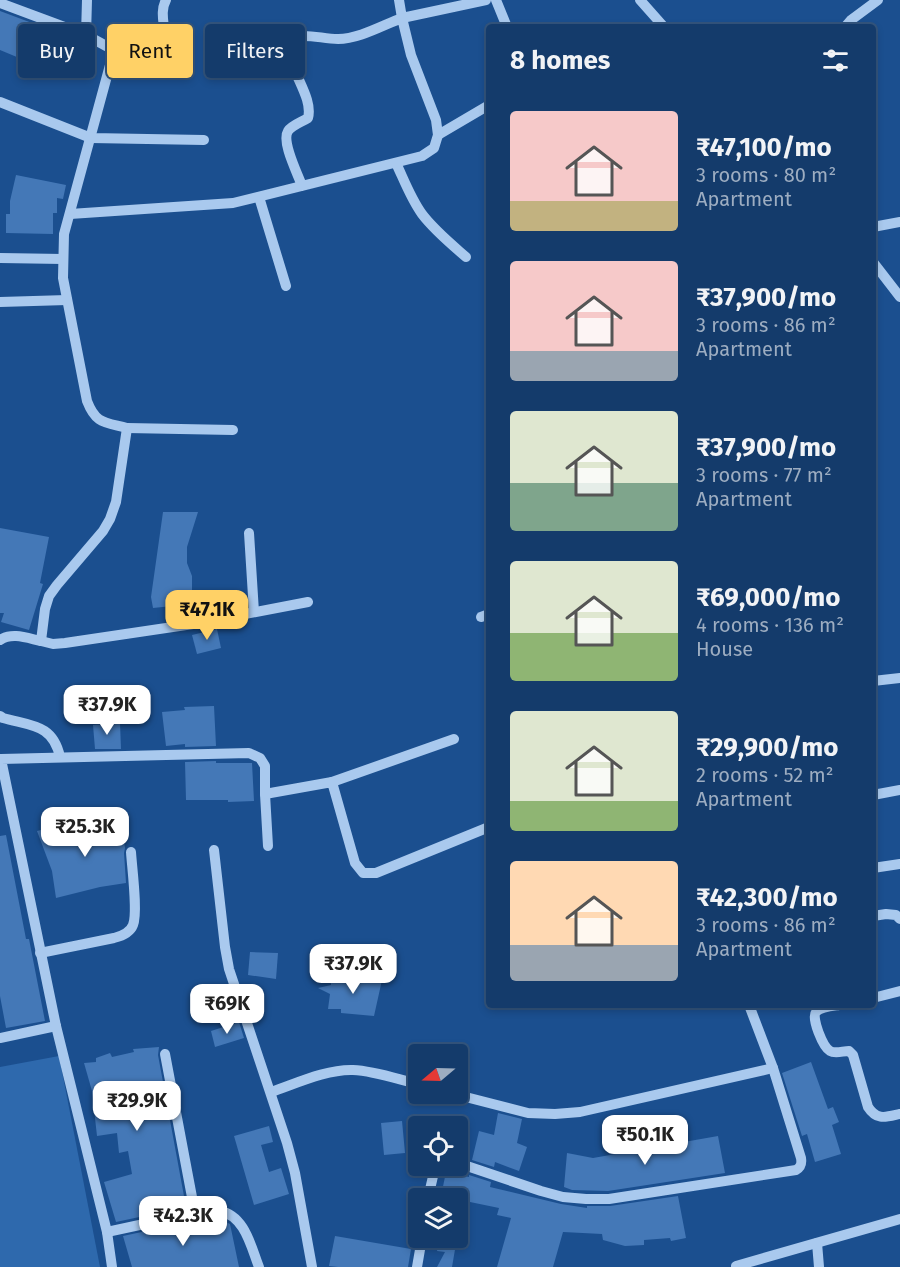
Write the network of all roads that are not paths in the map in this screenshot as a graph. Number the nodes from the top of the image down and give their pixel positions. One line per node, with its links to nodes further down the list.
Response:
1 (87, 0): 11 (street)
2 (166, 0): 12 (street)
3 (399, 0): 9 (street)
4 (486, 0): 9 (street)
5 (496, 0): 13 (street)
6 (640, 0): 14 (street)
7 (878, 0): 15 (street)
8 (0, 3): 10 (street)
9 (402, 18): 19 (street); 23 (street)
10 (56, 24)
11 (86, 24)
12 (163, 24)
13 (506, 24)
14 (661, 24)
15 (847, 24)
16 (107, 78): 20 (street)
17 (0, 102): 20 (street)
18 (486, 107): 19 (street)
19 (438, 135): 22 (street)
20 (90, 138): 21 (street); 25 (street)
21 (204, 140)
22 (396, 163): 23 (street); 28 (street)
23 (302, 186): 24 (street)
24 (259, 197): 25 (street); 32 (street)
25 (70, 213): 30 (street)
26 (900, 222): 27 (street)
27 (876, 226)
28 (466, 257)
29 (0, 258): 30 (street)
30 (63, 259): 34 (street)
31 (876, 266): 33 (street)
32 (286, 286)
33 (900, 297)
34 (67, 300): 35 (street); 36 (street)
35 (0, 302)
36 (127, 429): 37 (street); 42 (street)
37 (233, 430)
38 (249, 533): 40 (street)
39 (308, 602): 40 (street)
40 (254, 612): 42 (street)
41 (0, 640): 42 (street)
42 (40, 641)
43 (900, 678): 44 (street)
44 (876, 681)
45 (0, 716): 47 (street)
46 (454, 739): 49 (street)
47 (60, 757): 48 (street); 51 (street)
48 (1, 758): 61 (street)
49 (332, 782): 51 (street); 53 (street)
50 (900, 790): 52 (street)
51 (265, 794): 54 (street)
52 (876, 794)
53 (486, 828)
54 (268, 846)
55 (214, 850): 71 (street)
56 (131, 852): 61 (street)
57 (900, 864): 58 (street)
58 (876, 868)
59 (876, 916): 60 (street)
60 (900, 919)
61 (40, 953): 66 (street)
62 (900, 991): 63 (street)
63 (876, 997)
64 (750, 1008): 69 (street)
65 (822, 1008): 73 (street)
66 (56, 1026): 67 (street); 77 (street)
67 (0, 1038)
68 (165, 1054): 75 (street)
69 (773, 1068): 72 (street); 74 (street)
70 (408, 1081): 71 (street)
71 (271, 1092): 83 (street)
72 (468, 1098)
73 (900, 1114)
74 (468, 1166)
75 (195, 1213): 77 (street); 82 (street)
76 (900, 1219): 78 (street)
77 (107, 1232): 81 (street)
78 (817, 1243): 80 (street); 85 (street)
79 (420, 1248): 84 (street)
80 (736, 1266)
81 (112, 1267)
82 (259, 1267)
83 (312, 1267)
84 (417, 1267)
85 (819, 1267)

